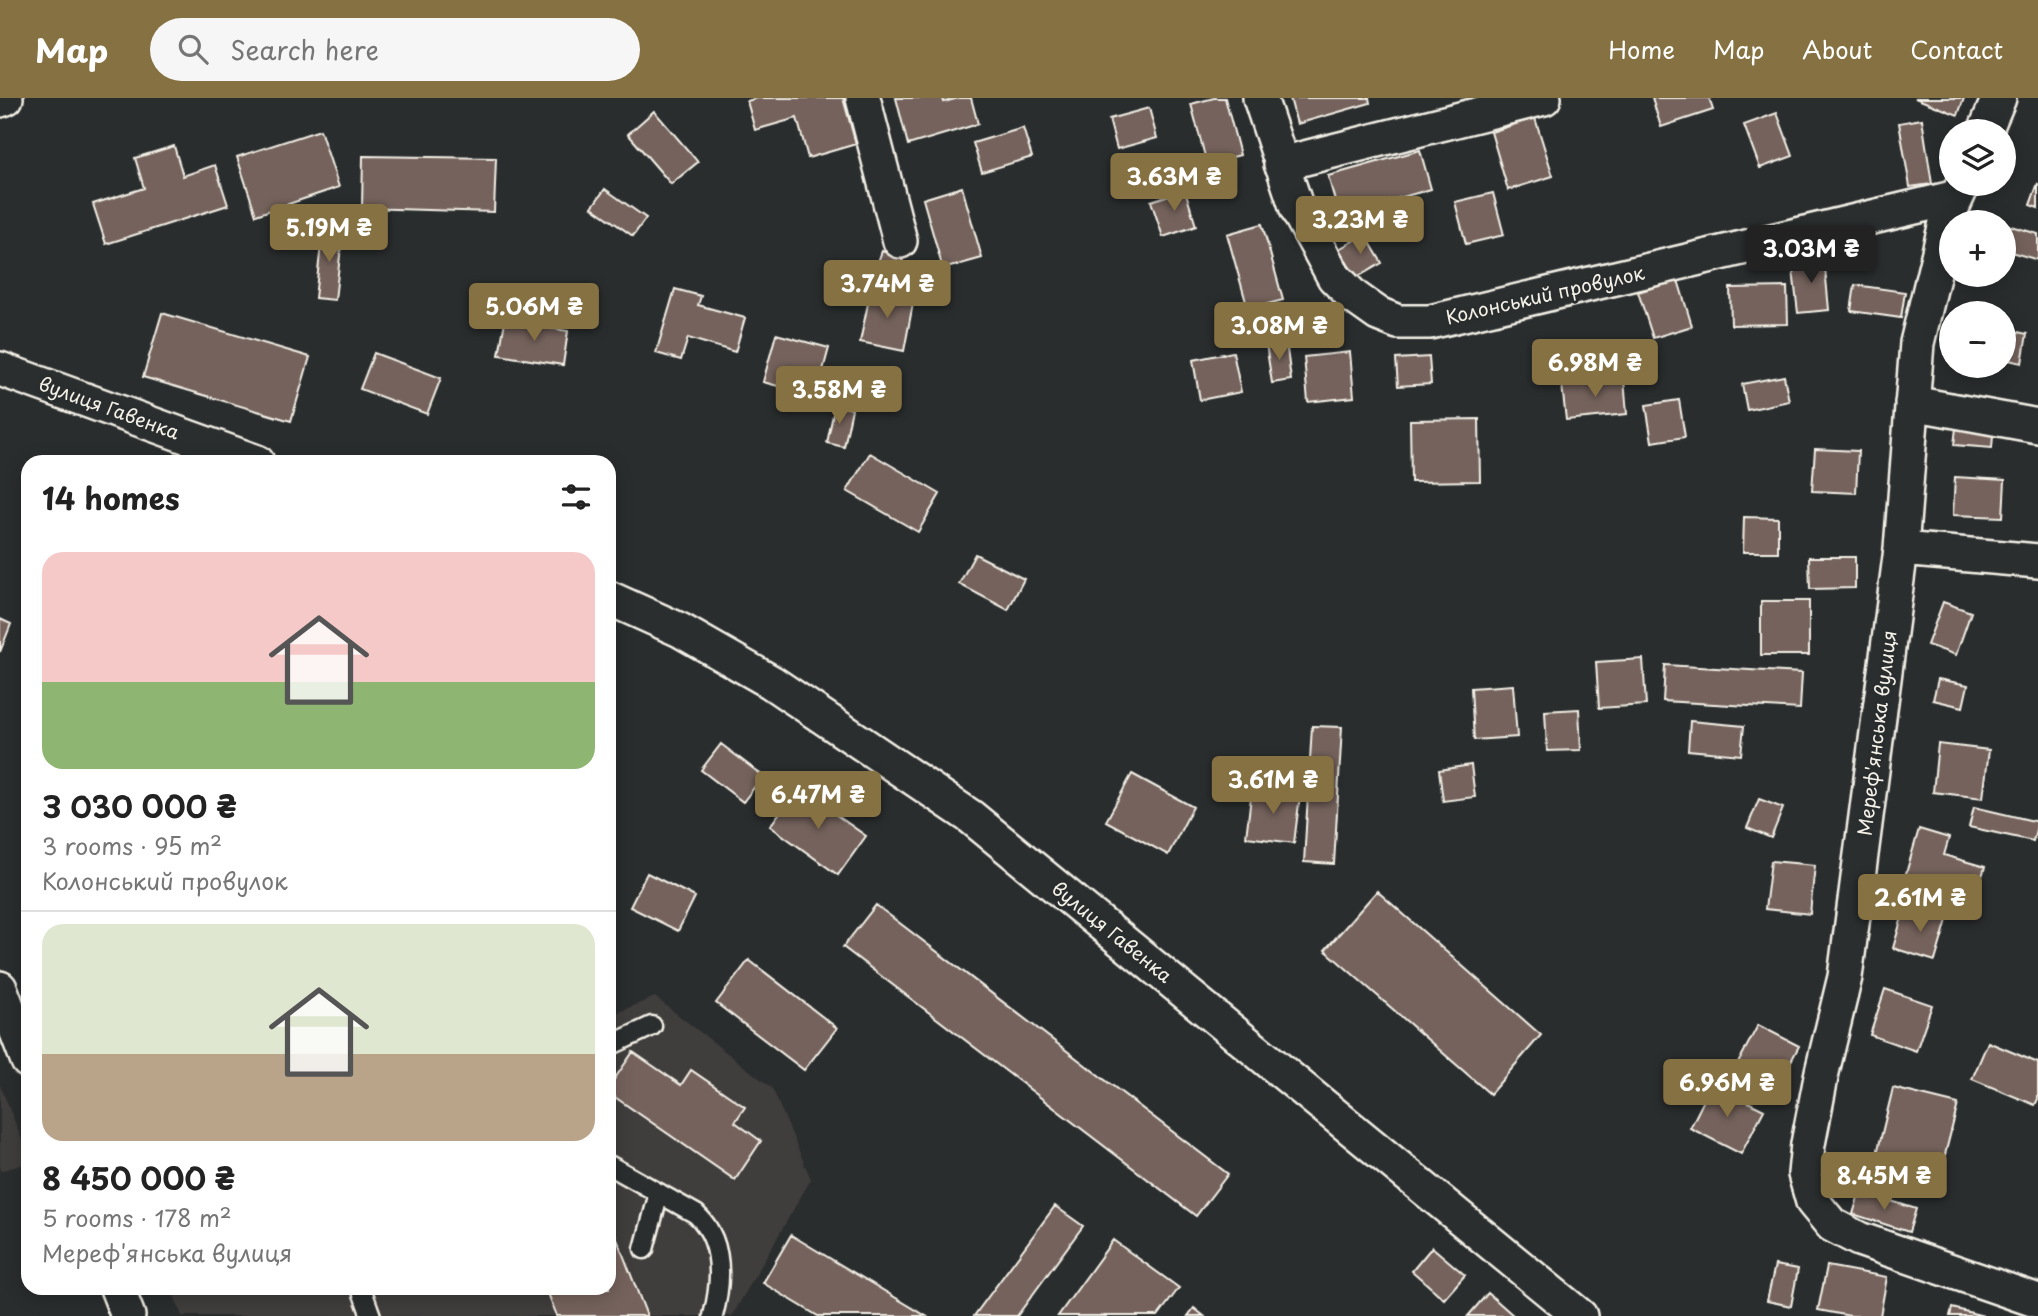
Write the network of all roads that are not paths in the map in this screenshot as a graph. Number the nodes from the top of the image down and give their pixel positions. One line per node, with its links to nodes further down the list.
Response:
1 (6, 98): 6 (street)
2 (863, 98): 11 (street)
3 (1260, 98): 8 (street, Колонський провулок)
4 (1544, 98): 8 (street)
5 (1998, 98): 7 (street)
6 (0, 100)
7 (1990, 119)
8 (1281, 164): 9 (street, Колонський провулок)
9 (1939, 195)
10 (1957, 196): 13 (street, Мереф'янська вулиця)
11 (900, 241)
12 (0, 369): 15 (street, вулиця Гавенка)
13 (1912, 403): 14 (street); 16 (street, Мереф'янська вулиця)
14 (2038, 426)
15 (238, 455)
16 (1901, 549): 17 (street); 28 (street, Мереф'янська вулиця)
17 (2038, 561)
18 (616, 601): 32 (street, вулиця Гавенка)
19 (0, 988): 21 (street)
20 (652, 1026): 22 (lane)
21 (21, 1043)
22 (616, 1043)
23 (616, 1169): 24 (lane)
24 (659, 1193): 25 (lane); 31 (lane)
25 (644, 1249)
26 (120, 1295): 29 (street)
27 (364, 1295): 30 (lane)
28 (2038, 1301)
29 (128, 1316)
30 (371, 1316)
31 (713, 1316)
32 (1580, 1316)

